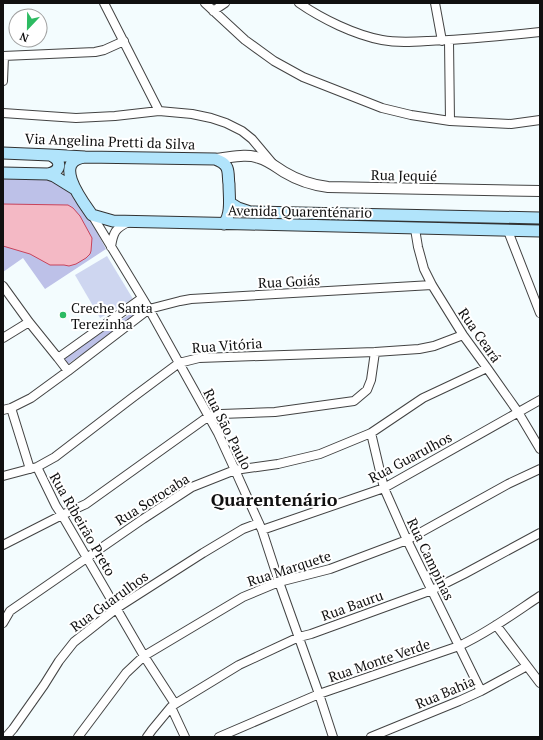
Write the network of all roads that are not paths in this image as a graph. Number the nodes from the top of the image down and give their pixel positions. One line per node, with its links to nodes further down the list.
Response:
1 (104, 3): 8 (street)
2 (205, 3): 6 (street)
3 (225, 3): 6 (street)
4 (299, 3): 9 (street)
5 (435, 3): 9 (street)
6 (213, 11): 15 (street)
7 (540, 32): 9 (street)
8 (124, 41): 10 (street); 12 (street)
9 (445, 41): 15 (street)
10 (4, 56): 11 (street)
11 (3, 81)
12 (159, 111): 13 (street); 20 (street)
13 (3, 113)
14 (540, 120): 15 (street)
15 (450, 121)
16 (3, 153): 17 (main road, Via Angelina Pretti da Silva)
17 (50, 155): 18 (main road, Via Angelina Pretti da Silva); 22 (main road)
18 (85, 157): 19 (main road, Via Angelina Pretti da Silva); 23 (main road)
19 (215, 159): 20 (street, Rua Jequié); 25 (main road)
20 (273, 164): 24 (street, Rua Jequié)
21 (3, 173): 22 (main road)
22 (48, 174): 23 (main road)
23 (75, 189): 26 (main road)
24 (540, 191)
25 (230, 203): 27 (main road); 29 (main road)
26 (92, 215): 28 (main road, Avenida Quarenténario); 33 (street, Rua São Paulo)
27 (540, 218)
28 (131, 221): 29 (main road, Avenida Quarenténario); 33 (street)
29 (224, 224): 30 (main road, Avenida Quarenténario)
30 (415, 229): 31 (main road, Avenida Quarenténario); 34 (street, Rua Ceará)
31 (508, 231): 32 (main road, Avenida Quarenténario); 38 (street)
32 (540, 232)
33 (111, 247): 36 (street, Rua São Paulo)
34 (432, 285): 37 (street, Rua Goiás); 40 (street, Rua Ceará)
35 (3, 286): 39 (street)
36 (142, 298): 37 (street, Rua São Paulo); 43 (street)
37 (149, 309): 44 (street, Rua São Paulo); 46 (street)
38 (540, 313)
39 (29, 322): 41 (street); 43 (street)
40 (463, 335): 42 (street, Rua Vitória); 45 (street, Rua Ceará)
41 (3, 338)
42 (375, 352): 44 (street, Rua Vitória); 50 (street)
43 (58, 358): 46 (street)
44 (179, 363): 50 (street, Rua São Paulo); 53 (street, Rua Vitória)
45 (487, 368): 49 (street, Rua Ceará); 51 (street, Rua Sorocaba)
46 (68, 371): 48 (street)
47 (540, 400): 49 (street, Rua Guarulhos)
48 (7, 409): 53 (street, Rua Ribeirão Preto)
49 (518, 412): 52 (street, Rua Ceará); 57 (street, Rua Guarulhos)
50 (209, 416): 55 (street, Rua São Paulo); 58 (street)
51 (371, 434): 55 (street, Rua Sorocaba); 57 (street, Rua Campinas)
52 (540, 448)
53 (33, 468): 56 (street, Rua Vitória); 58 (street, Rua Ribeirão Preto)
54 (540, 469): 61 (street, Rua Marquete)
55 (235, 470): 59 (street, Rua São Paulo); 63 (street, Rua Sorocaba)
56 (3, 476)
57 (384, 488): 59 (street, Rua Guarulhos); 61 (street, Rua Campinas)
58 (62, 515): 62 (street); 63 (street, Rua Ribeirão Preto)
59 (261, 527): 64 (street, Rua São Paulo); 67 (street, Rua Guarulhos)
60 (540, 533): 65 (street, Rua Bauru)
61 (407, 540): 64 (street, Rua Marquete); 65 (street, Rua Campinas)
62 (3, 545)
63 (86, 557): 67 (street, Rua Ribeirão Preto); 68 (street, Rua Sorocaba)
64 (279, 582): 71 (street, Rua São Paulo); 73 (street, Rua Marquete)
65 (432, 590): 71 (street, Rua Bauru); 72 (street, Rua Campinas)
66 (540, 596): 70 (street, Rua Monte Verde)
67 (117, 608): 73 (street, Rua Ribeirão Preto); 79 (street, Rua Guarulhos)
68 (7, 612): 69 (street, Rua Sorocaba)
69 (3, 623)
70 (496, 625): 72 (street, Rua Monte Verde); 74 (street)
71 (299, 637): 77 (street, Rua São Paulo); 78 (street, Rua Bauru)
72 (459, 646): 76 (street, Rua Campinas); 77 (street, Rua Monte Verde)
73 (144, 656): 78 (street, Rua Ribeirão Preto); 80 (street, Rua Marquete)
74 (527, 666): 75 (street); 76 (street, Rua Bahia)
75 (540, 683)
76 (482, 691): 85 (street, Rua Bahia)
77 (319, 694): 83 (street, Rua Monte Verde); 84 (street, Rua São Paulo)
78 (173, 706): 81 (street, Rua Bauru); 82 (street, Rua Ribeirão Preto)
79 (6, 737)
80 (78, 737)
81 (147, 737)
82 (184, 737)
83 (219, 737)
84 (333, 737)
85 (371, 737)

